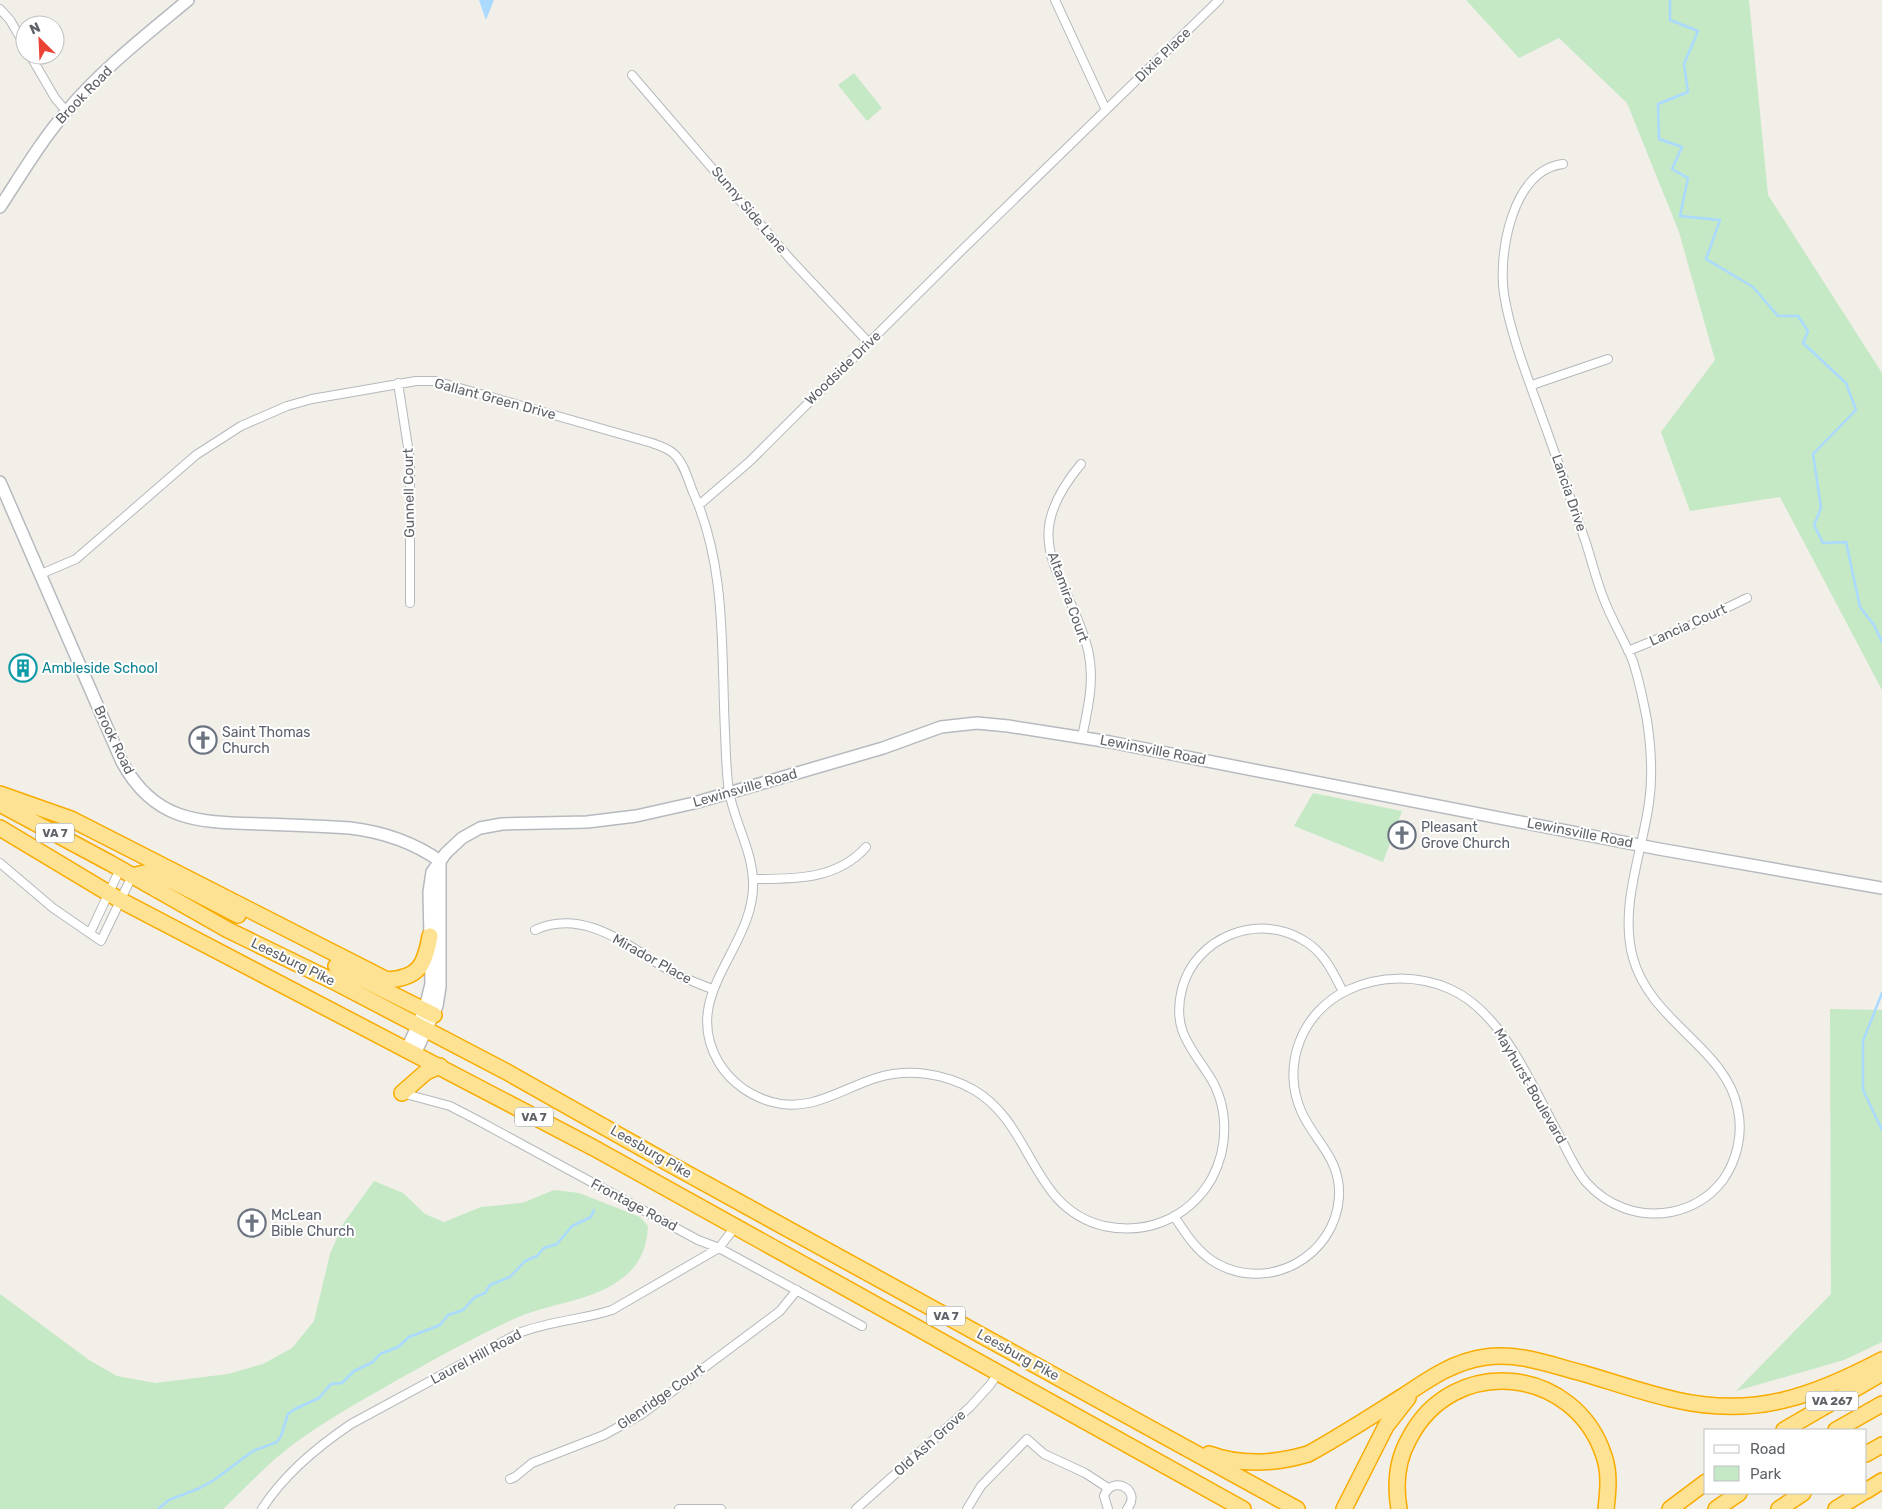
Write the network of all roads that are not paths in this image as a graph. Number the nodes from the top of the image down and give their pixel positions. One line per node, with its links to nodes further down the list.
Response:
1 (188, 0): 9 (main road, Brook Road)
2 (1055, 0): 8 (street)
3 (1219, 0): 8 (street, Dixie Place)
4 (0, 9): 5 (street)
5 (15, 29)
6 (36, 65): 9 (street)
7 (632, 75): 12 (street, Sunny Side Lane)
8 (1106, 110): 12 (street, Woodside Drive)
9 (66, 111): 11 (main road, Brook Road)
10 (1563, 164): 15 (street, Lancia Drive)
11 (0, 207)
12 (869, 343): 18 (street, Woodside Drive)
13 (1608, 359): 15 (street)
14 (398, 383): 18 (street, Gallant Green Drive); 19 (street, Gallant Green Drive); 21 (street, Gunnell Court)
15 (1532, 384): 22 (street, Lancia Drive)
16 (1081, 464): 23 (street, Altamira Court)
17 (0, 482): 19 (main road, Brook Road)
18 (699, 505): 24 (street)
19 (41, 574): 30 (main road, Brook Road)
20 (1747, 598): 22 (street, Lancia Court)
21 (410, 603)
22 (1628, 651): 28 (street, Lancia Drive)
23 (1082, 737): 24 (main road, Lewinsville Road); 28 (main road, Lewinsville Road)
24 (729, 793): 30 (main road, Lewinsville Road); 33 (street)
25 (0, 794): 38 (highway)
26 (0, 804): 32 (highway, Leesburg Pike / VA 7)
27 (0, 828): 35 (highway, Leesburg Pike)
28 (1641, 845): 34 (main road, Lewinsville Road); 40 (street, Mayhurst Boulevard)
29 (866, 846): 33 (street)
30 (440, 861): 38 (main road, Lewinsville Road); 41 (main road, Lewinsville Road)
31 (0, 863): 37 (street)
32 (126, 872): 35 (street); 35 (street); 41 (highway); 42 (highway, Leesburg Pike / VA 7)
33 (753, 879): 39 (street)
34 (1882, 888)
35 (114, 896): 37 (street); 37 (street); 43 (highway, Leesburg Pike / VA 7)
36 (535, 930): 39 (street, Mirador Place)
37 (90, 933)
38 (430, 936): 41 (main road, Lewinsville Road)
39 (712, 989): 46 (street)
40 (1343, 992): 46 (street, Mayhurst Boulevard); 46 (street)
41 (429, 1013): 42 (main road, Lewinsville Road)
42 (422, 1027): 43 (main road, Lewinsville Road); 58 (highway, Leesburg Pike / VA 7)
43 (411, 1051): 44 (highway, Leesburg Pike / VA 7)
44 (440, 1066): 45 (highway); 47 (highway, Leesburg Pike / VA 7)
45 (402, 1093): 48 (street, Frontage Road)
46 (1174, 1216)
47 (735, 1226): 48 (street, Laurel Hill Road); 52 (highway, Leesburg Pike / VA 7)
48 (719, 1248): 49 (street, Frontage Road); 67 (street, Laurel Hill Road)
49 (797, 1290): 50 (street, Frontage Road); 61 (street, Glenridge Court)
50 (862, 1326)
51 (1882, 1360): 54 (highway)
52 (998, 1372): 70 (street, Old Ash Grove); 74 (highway, Leesburg Pike / VA 7)
53 (1882, 1373): 56 (highway, VA 267)
54 (1423, 1383): 58 (highway); 76 (highway)
55 (1882, 1404): 57 (highway)
56 (1786, 1429)
57 (1838, 1429)
58 (1161, 1434): 75 (highway, Leesburg Pike / VA 7)
59 (1882, 1445): 60 (highway)
60 (1867, 1453)
61 (510, 1479)
62 (1704, 1484): 79 (highway)
63 (1108, 1488): 71 (street); 72 (street); 73 (street)
64 (1738, 1494): 80 (highway)
65 (1802, 1494): 81 (highway)
66 (1860, 1494): 82 (highway)
67 (262, 1509)
68 (679, 1509): 69 (street)
69 (721, 1509)
70 (856, 1509)
71 (967, 1509)
72 (1108, 1509)
73 (1128, 1509)
74 (1243, 1509)
75 (1297, 1509)
76 (1344, 1509)
77 (1399, 1509): 78 (highway)
78 (1606, 1509)
79 (1670, 1509)
80 (1716, 1509)
81 (1779, 1509)
82 (1836, 1509)

